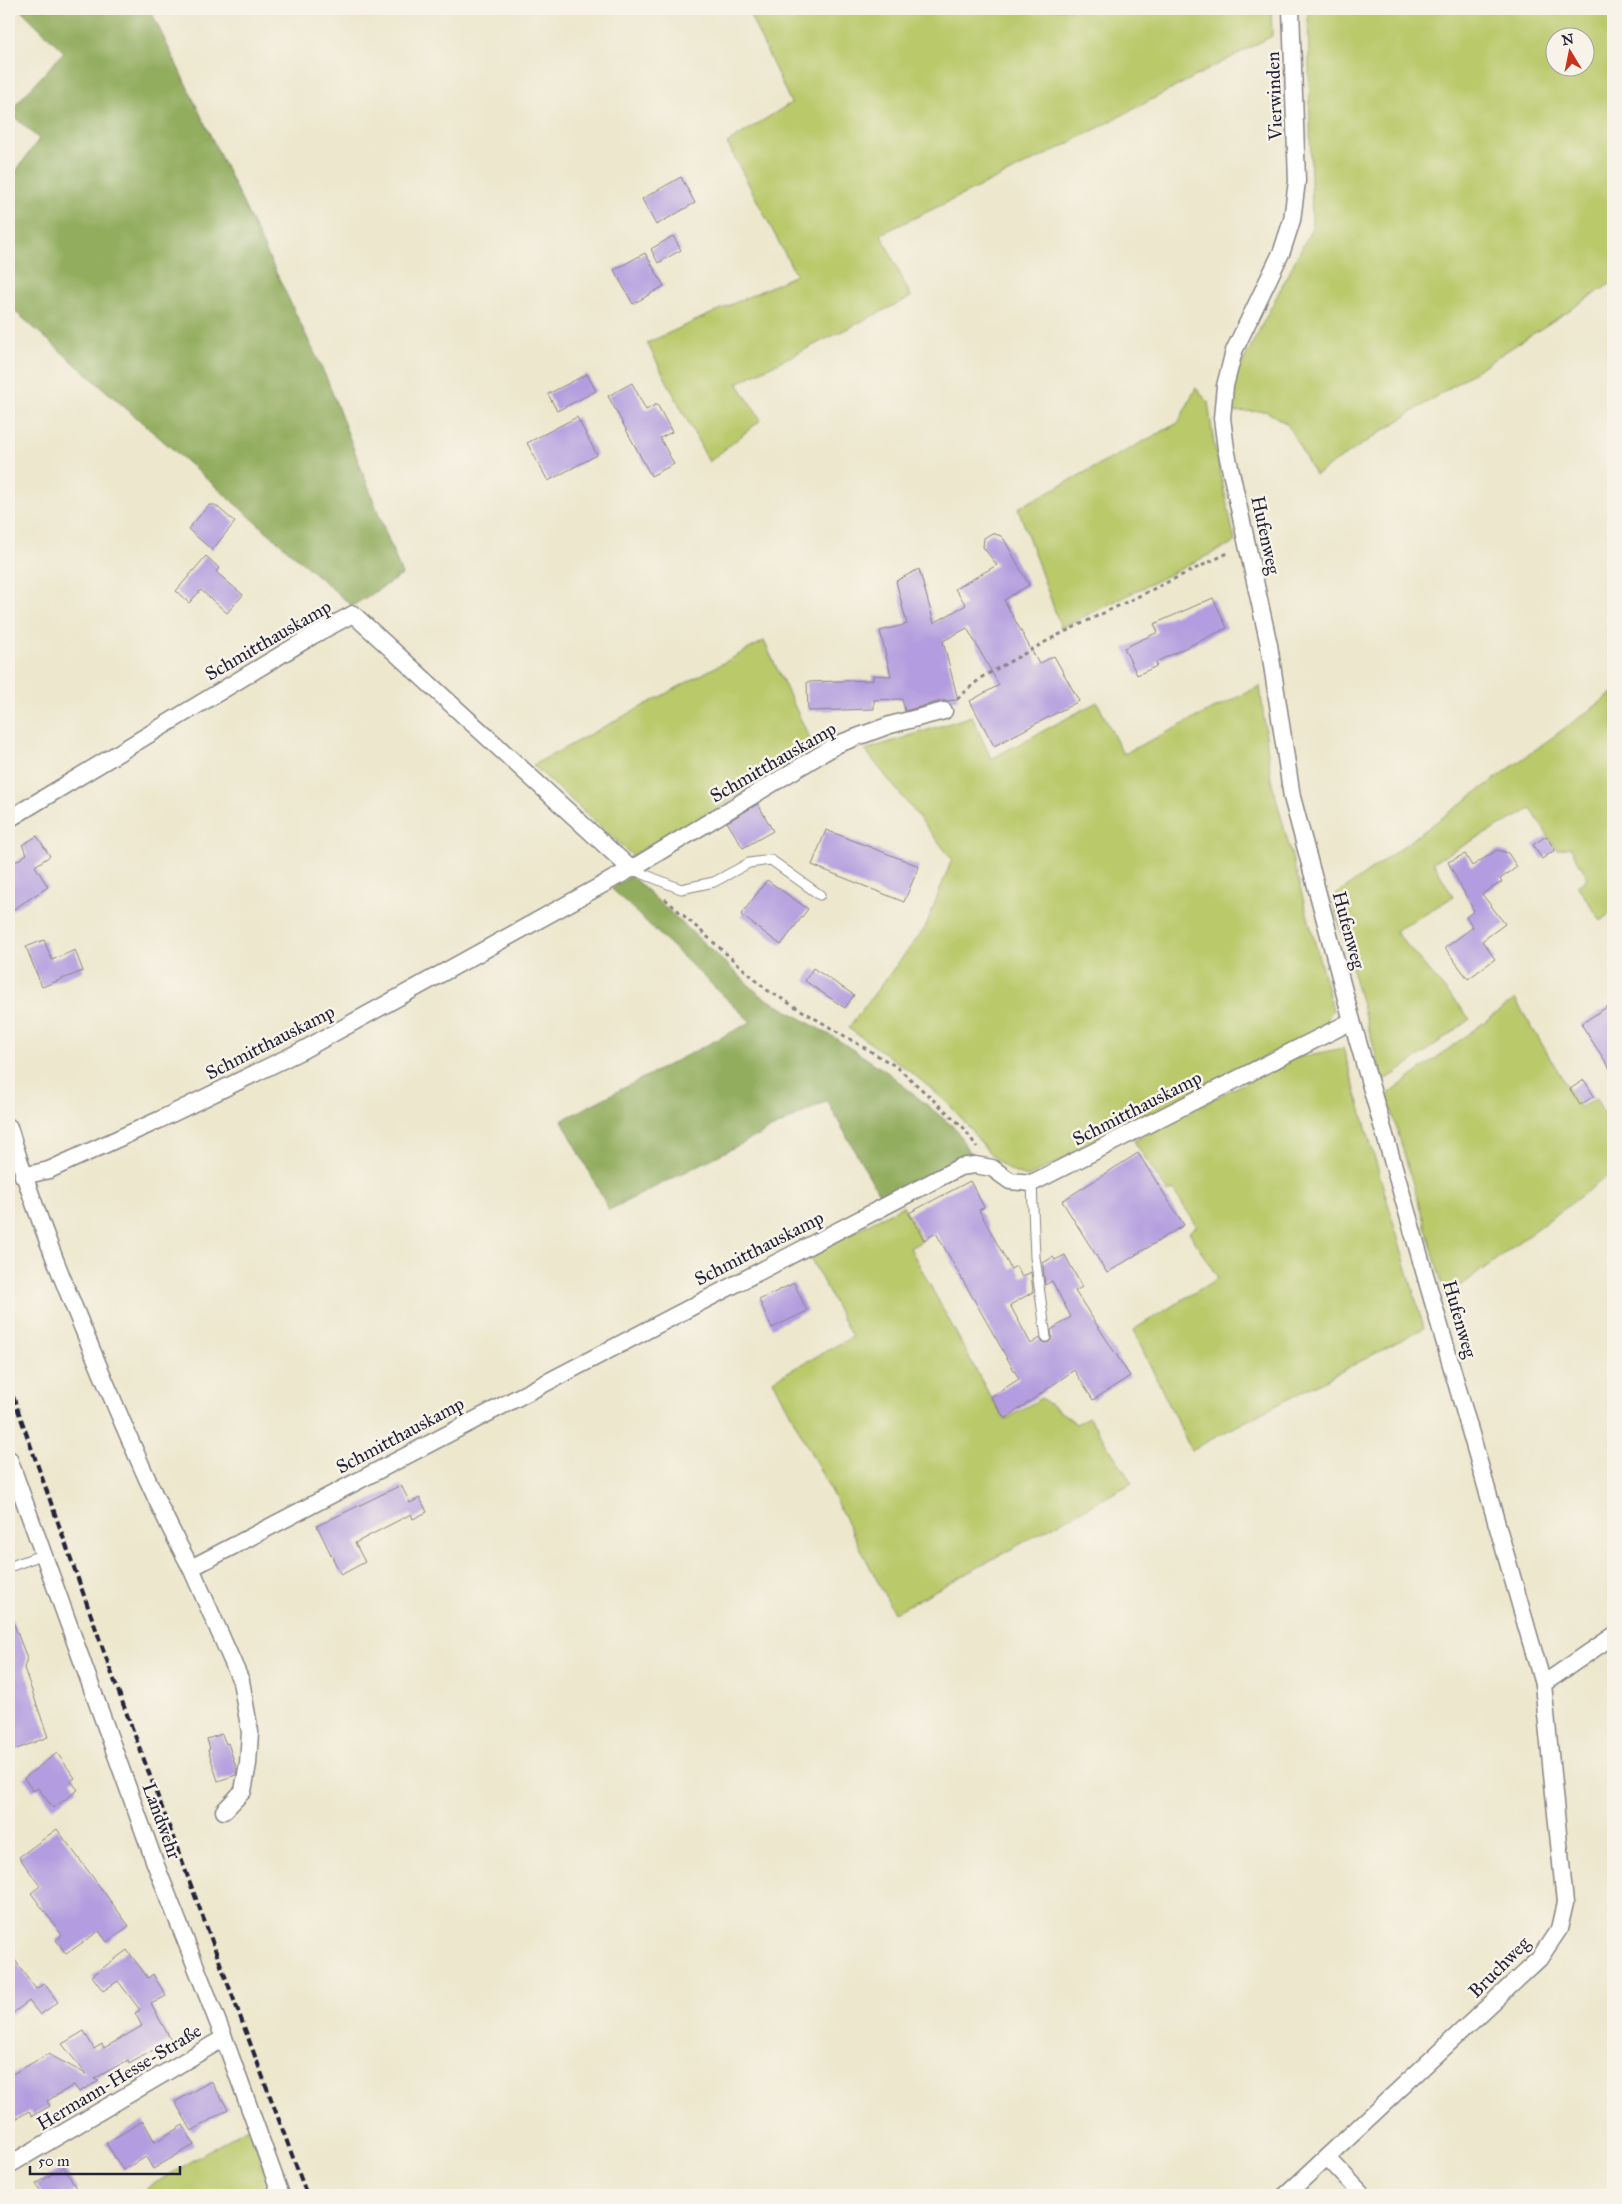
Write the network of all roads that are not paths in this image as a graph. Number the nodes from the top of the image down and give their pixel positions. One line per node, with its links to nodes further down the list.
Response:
1 (1291, 9): 2 (street, Vierwinden)
2 (1297, 181): 7 (street, Hufenweg)
3 (944, 711): 5 (street, Schmitthauskamp)
4 (9, 819): 5 (street, Schmitthauskamp)
5 (631, 870): 6 (lane); 9 (street, Schmitthauskamp)
6 (820, 895)
7 (1352, 1021): 10 (street, Schmitthauskamp); 17 (street, Hufenweg)
8 (9, 1127): 9 (street)
9 (23, 1176): 15 (street)
10 (1032, 1183): 11 (lane); 15 (street, Schmitthauskamp)
11 (1046, 1337)
12 (9, 1459): 13 (street, Landwehr)
13 (44, 1554): 14 (lane); 19 (street, Landwehr)
14 (9, 1567)
15 (191, 1568): 18 (street)
16 (1613, 1636): 17 (street)
17 (1543, 1684): 20 (street, Bruchweg)
18 (224, 1811)
19 (224, 2038): 21 (street, Hermann-Hesse-Straße); 22 (street, Landwehr)
20 (1327, 2157): 23 (street, Bruchweg); 24 (street)
21 (9, 2165)
22 (281, 2195)
23 (1286, 2195)
24 (1363, 2195)

